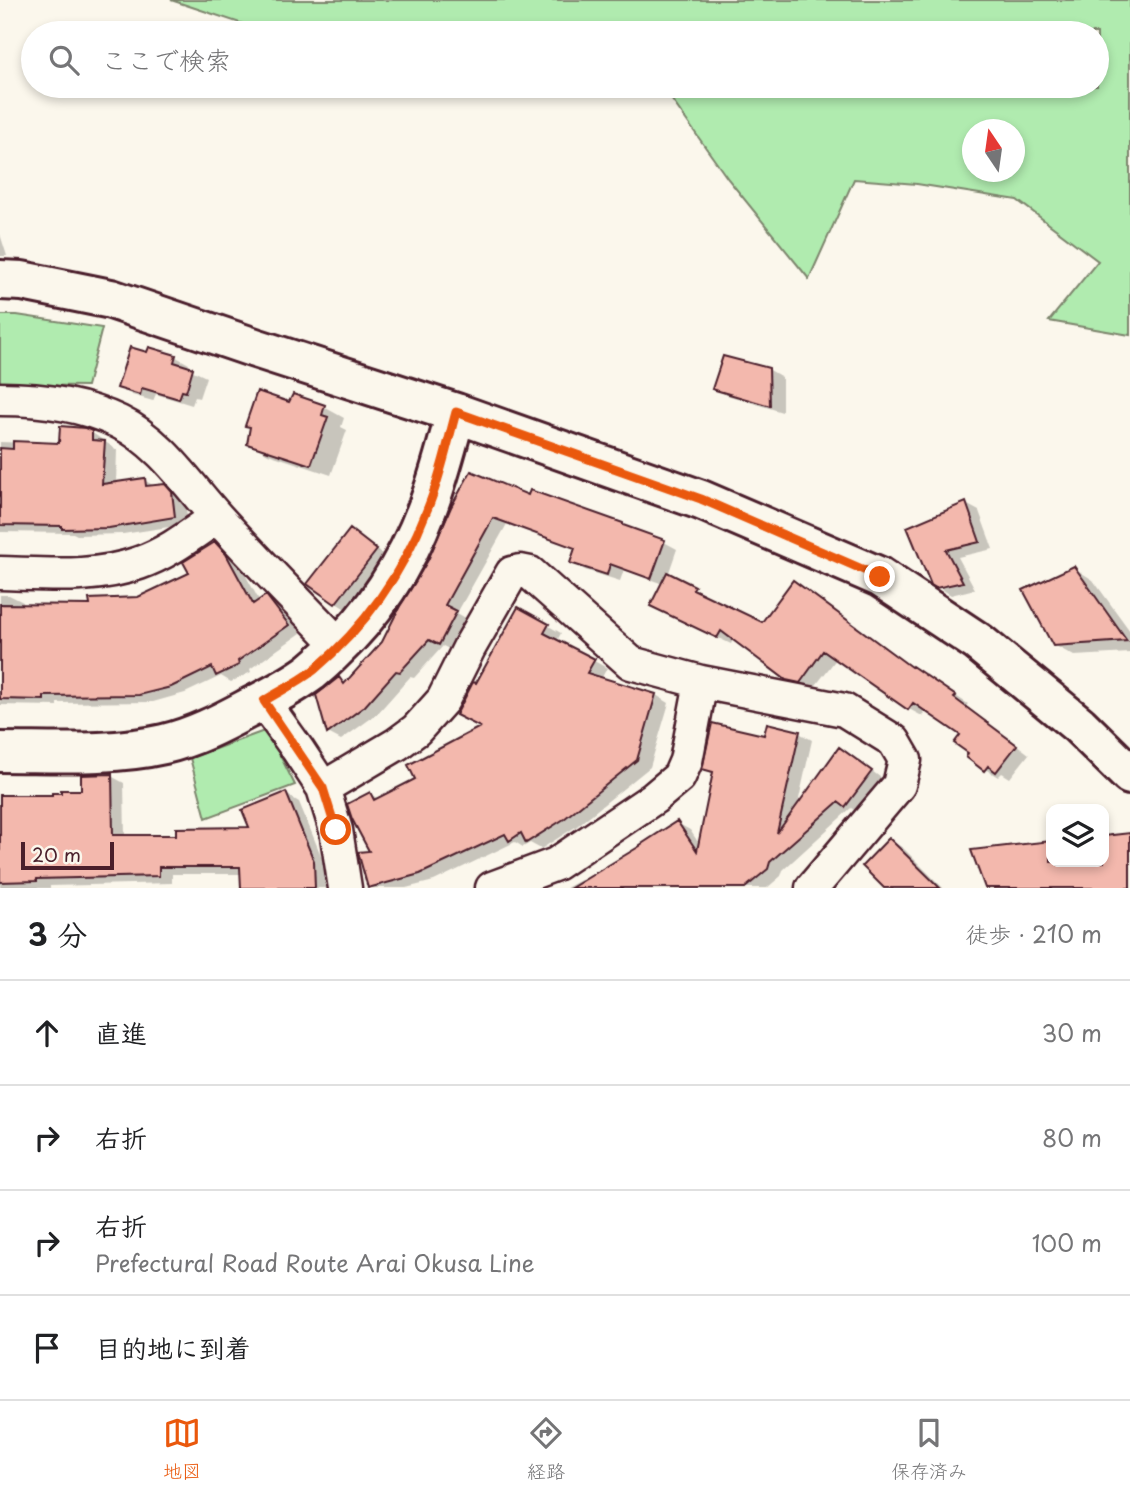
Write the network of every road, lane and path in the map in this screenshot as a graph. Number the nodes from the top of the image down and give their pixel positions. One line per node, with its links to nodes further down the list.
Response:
1 (0, 280): 3 (main road)
2 (0, 399): 4 (street)
3 (456, 412): 6 (main road); 10 (main road)
4 (217, 517): 5 (street); 6 (street)
5 (0, 573)
6 (340, 646): 8 (main road)
7 (701, 682): 11 (street); 13 (street); 14 (street)
8 (264, 701): 9 (main road); 11 (street)
9 (0, 752)
10 (1130, 775)
11 (323, 788): 12 (street)
12 (345, 888)
13 (492, 888)
14 (812, 888)

